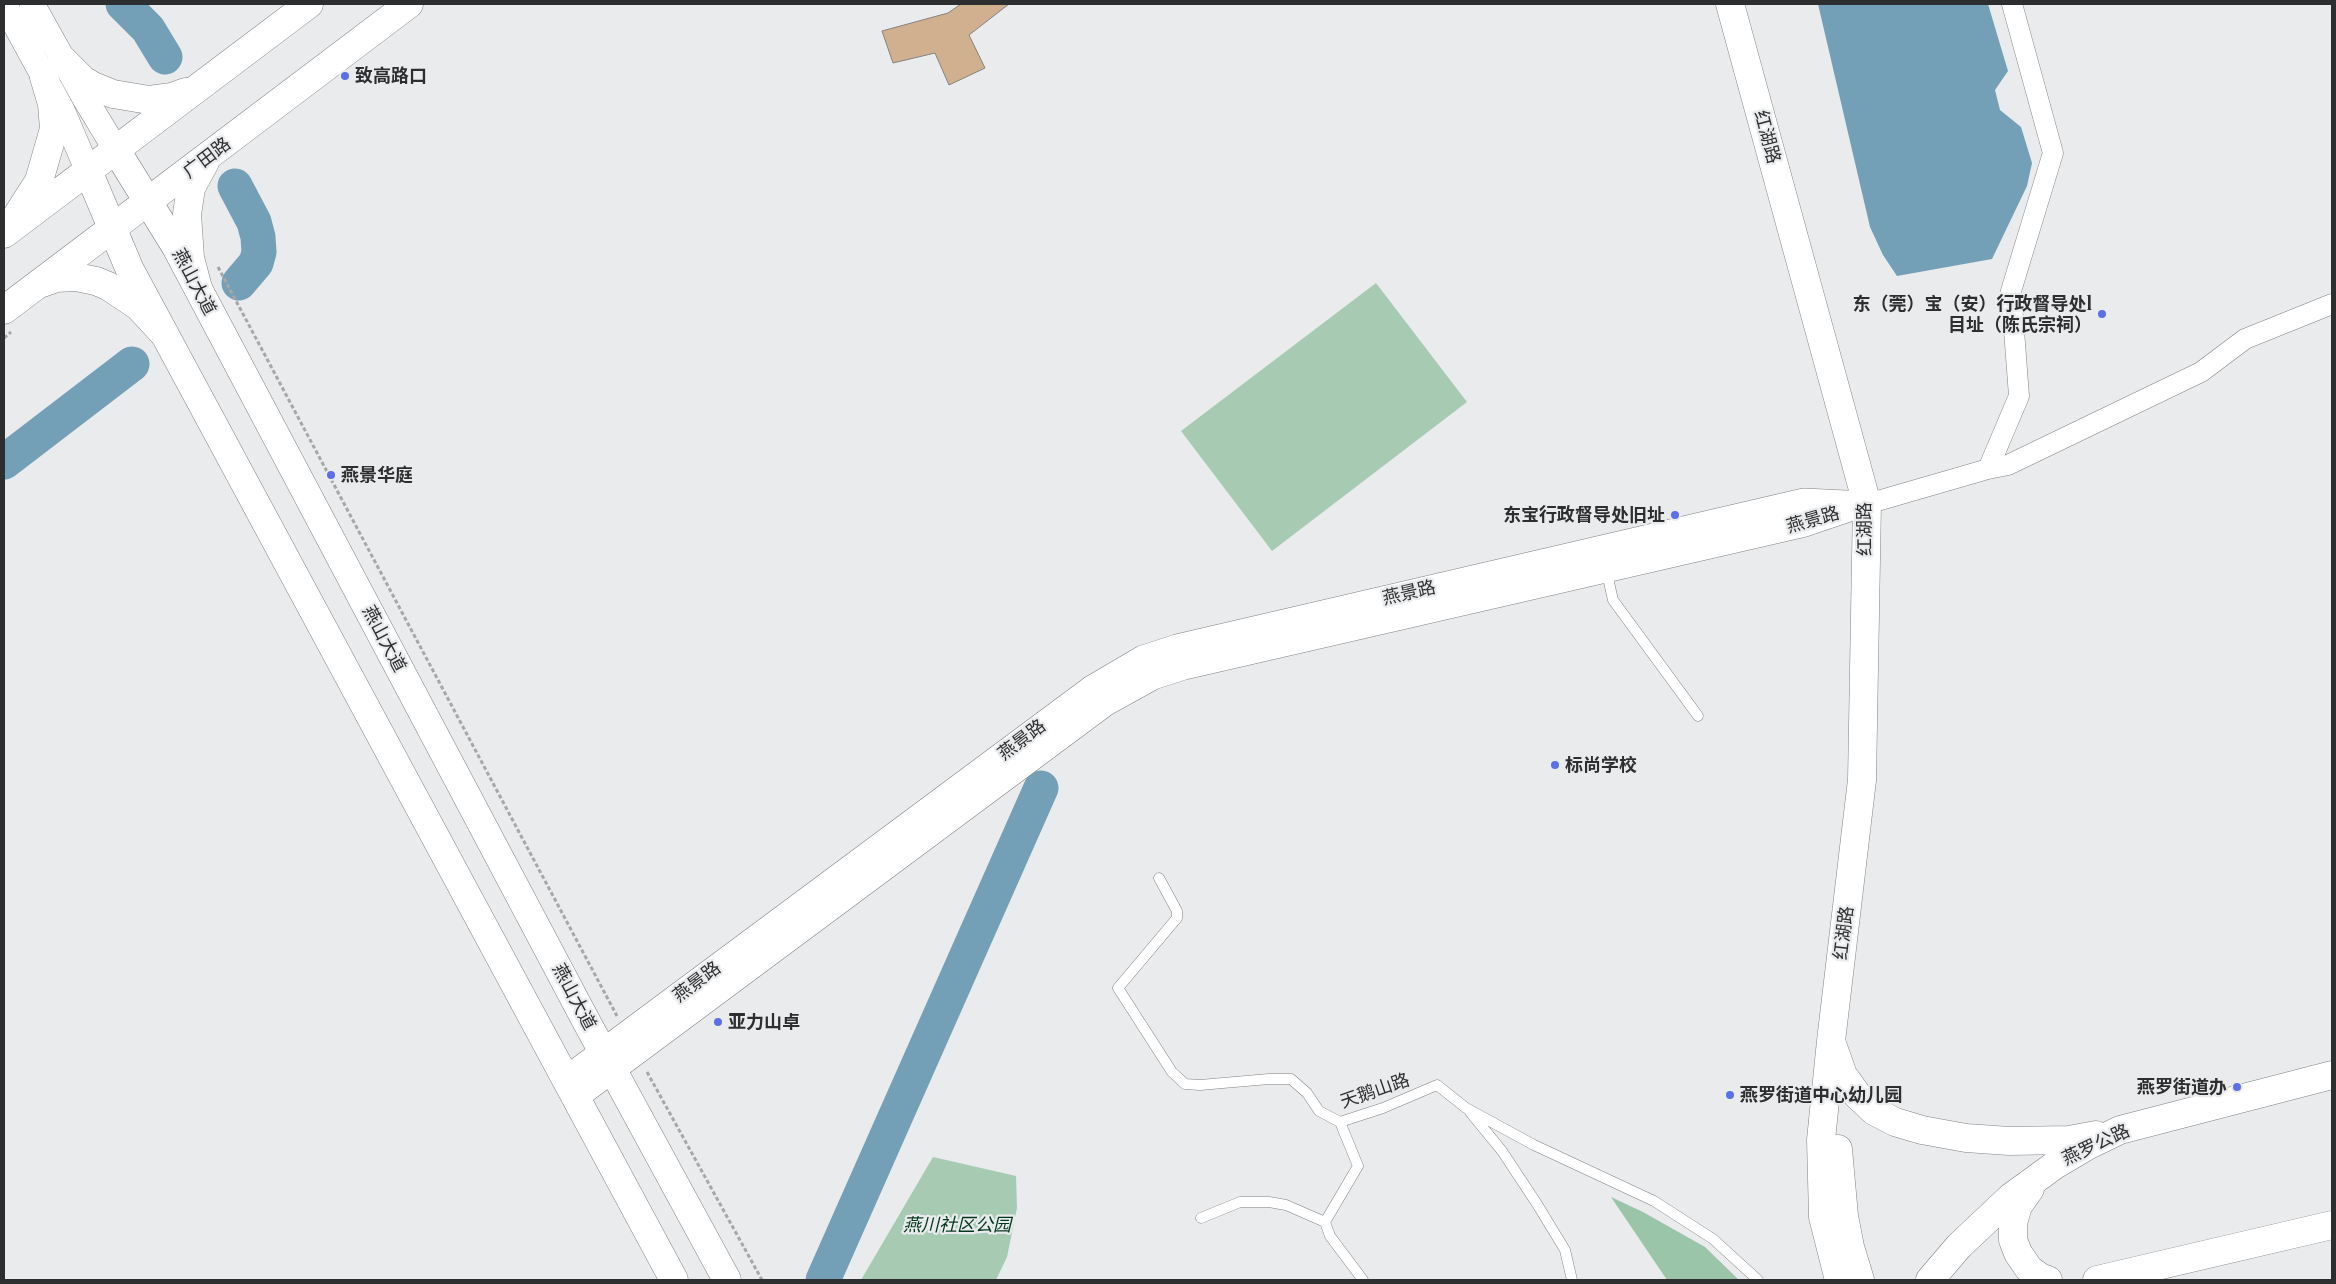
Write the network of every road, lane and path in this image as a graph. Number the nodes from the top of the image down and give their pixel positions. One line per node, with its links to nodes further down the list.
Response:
1 (4, 4): 7 (street, 燕山大道)
2 (32, 4): 7 (street, 燕山大道)
3 (309, 4): 8 (main road)
4 (409, 4): 10 (main road, 广田路)
5 (1730, 4): 24 (main road, 红湖路)
6 (2012, 4): 23 (street)
7 (53, 68): 8 (main road); 9 (street, 燕山大道); 11 (street, 燕山大道); 14 (main road)
8 (207, 81): 9 (main road)
9 (116, 150): 11 (main road); 12 (main road, 燕山大道)
10 (217, 150): 12 (main road, 广田路); 18 (main road)
11 (88, 171): 13 (main road, 燕山大道); 15 (main road)
12 (148, 202): 13 (main road, 广田路); 18 (main road, 燕山大道)
13 (112, 229): 17 (main road, 广田路); 21 (main road, 燕山大道)
14 (4, 230)
15 (4, 234)
16 (215, 261): 28 (path)
17 (36, 286): 20 (main road, 广田路); 21 (main road)
18 (198, 288): 30 (main road, 燕山大道)
19 (2332, 304): 23 (street)
20 (11, 319): 22 (path)
21 (164, 334): 33 (main road, 燕山大道)
22 (4, 338)
23 (1988, 469): 24 (street)
24 (1867, 504): 25 (street, 燕景路); 29 (main road, 红湖路); 30 (street, 燕景路)
25 (1606, 568): 26 (lane); 30 (street, 燕景路)
26 (1698, 716)
27 (1159, 878): 35 (lane, 天鹅山路)
28 (608, 999)
29 (1831, 1041): 36 (main road); 38 (main road, 红湖路); 50 (main road, 红湖路)
30 (608, 1061): 33 (street, 燕景路); 43 (main road, 燕山大道)
31 (646, 1069): 44 (path)
32 (2332, 1075): 36 (main road, 燕罗公路)
33 (571, 1088): 42 (main road, 燕山大道)
34 (1466, 1108): 35 (lane, 天鹅山路); 46 (lane); 47 (lane, 天鹅山路)
35 (1340, 1122): 40 (lane)
36 (2120, 1130): 37 (main road, 燕罗公路)
37 (2040, 1176): 51 (main road, 燕罗公路); 52 (main road)
38 (1823, 1217): 48 (main road); 49 (main road, 红湖路)
39 (1201, 1218): 40 (lane)
40 (1325, 1222): 45 (lane)
41 (2332, 1225): 53 (main road)
42 (674, 1280)
43 (727, 1280)
44 (762, 1280)
45 (1363, 1280)
46 (1572, 1280)
47 (1758, 1280)
48 (1825, 1280)
49 (1839, 1280)
50 (1860, 1280)
51 (1930, 1280)
52 (2048, 1280)
53 (2097, 1280)

